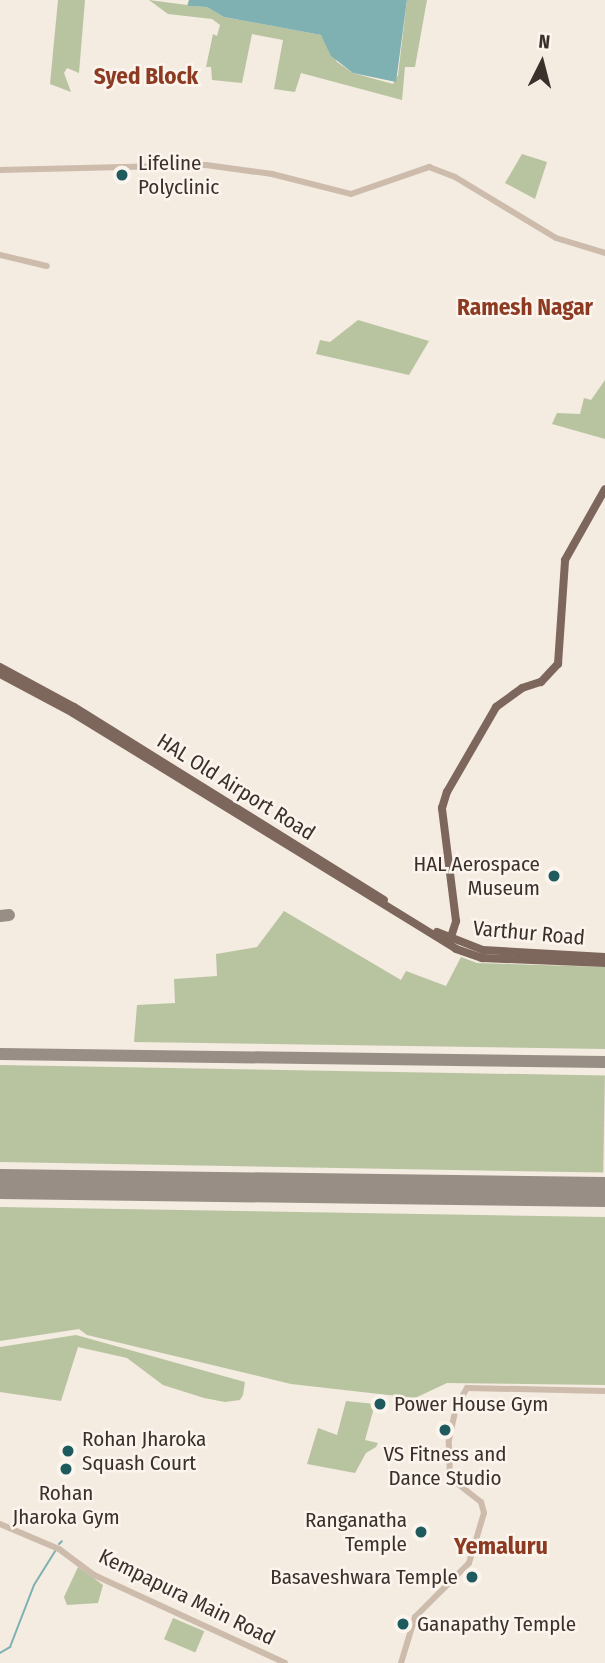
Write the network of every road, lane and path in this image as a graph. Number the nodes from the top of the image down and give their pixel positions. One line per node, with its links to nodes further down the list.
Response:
1 (0, 170): 2 (street)
2 (605, 253)
3 (0, 255): 4 (street)
4 (47, 266)
5 (605, 489): 10 (main road)
6 (0, 667): 8 (main road, HAL Old Airport Road)
7 (0, 674): 8 (main road, HAL Old Airport Road)
8 (78, 713): 9 (main road, HAL Old Airport Road); 10 (main road, HAL Old Airport Road)
9 (439, 939): 10 (main road, Varthur Road)
10 (449, 942): 11 (main road, Varthur Road); 12 (main road, Varthur Road)
11 (605, 957)
12 (605, 963)
13 (605, 1391): 16 (street)
14 (0, 1524): 15 (street, Kempapura Main Road)
15 (285, 1663)
16 (401, 1663)

